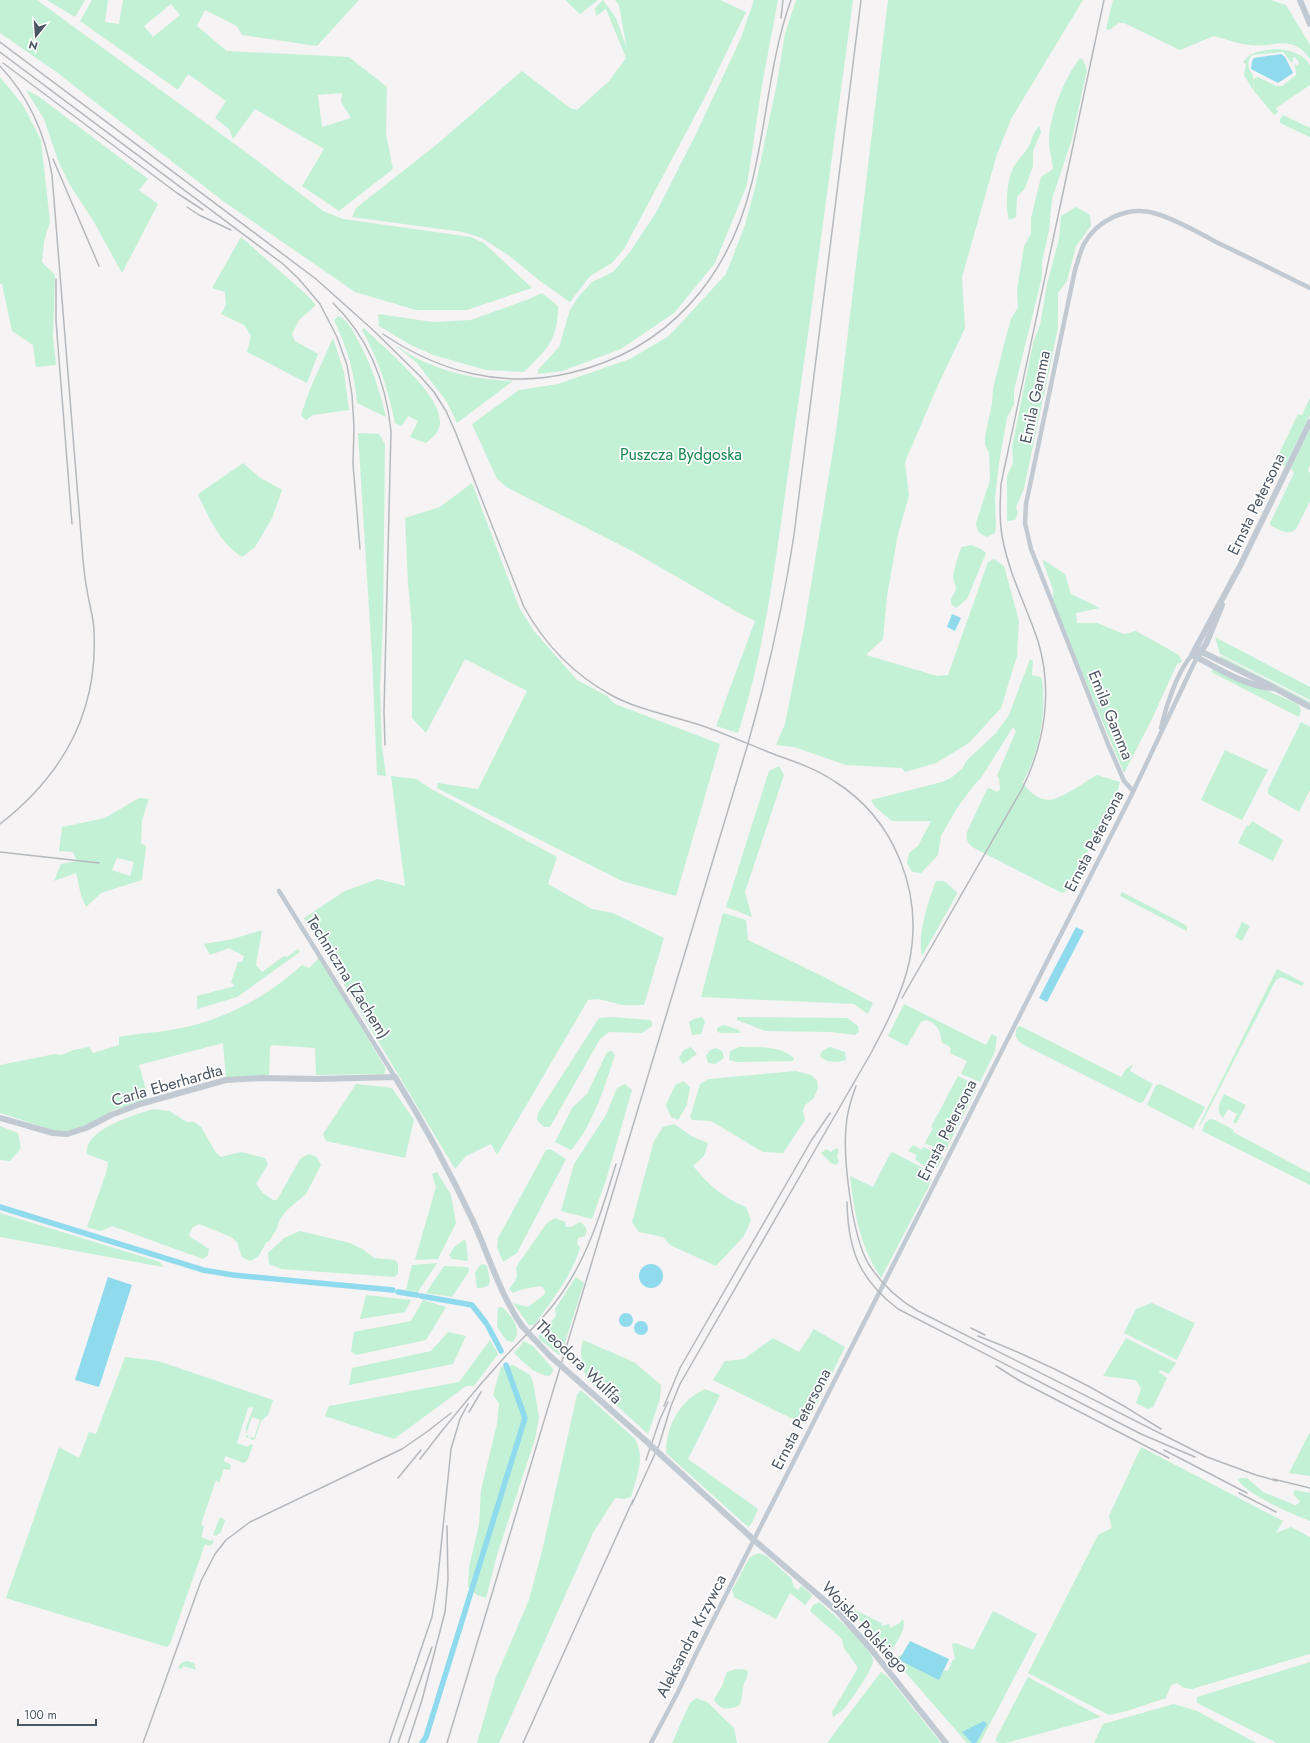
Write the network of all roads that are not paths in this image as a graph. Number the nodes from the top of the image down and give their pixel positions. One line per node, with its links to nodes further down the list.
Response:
1 (1300, 0): 2 (street)
2 (1310, 24)
3 (1310, 288): 9 (street, Emila Gamma)
4 (1310, 422): 5 (street, Ernsta Petersona)
5 (1198, 650): 6 (street, Ernsta Petersona); 7 (street)
6 (1195, 656): 7 (street); 9 (street, Ernsta Petersona)
7 (1272, 688): 8 (street)
8 (1310, 707)
9 (1133, 791): 13 (street, Ernsta Petersona)
10 (279, 891): 11 (street, Techniczna (Zachem))
11 (395, 1077): 12 (street, Carla Eberhardta); 13 (street, Theodora Wulffa, bridge)
12 (0, 1118)
13 (754, 1540): 14 (street, Aleksandra Krzywca); 15 (street, Wojska Polskiego)
14 (651, 1743)
15 (946, 1743)

